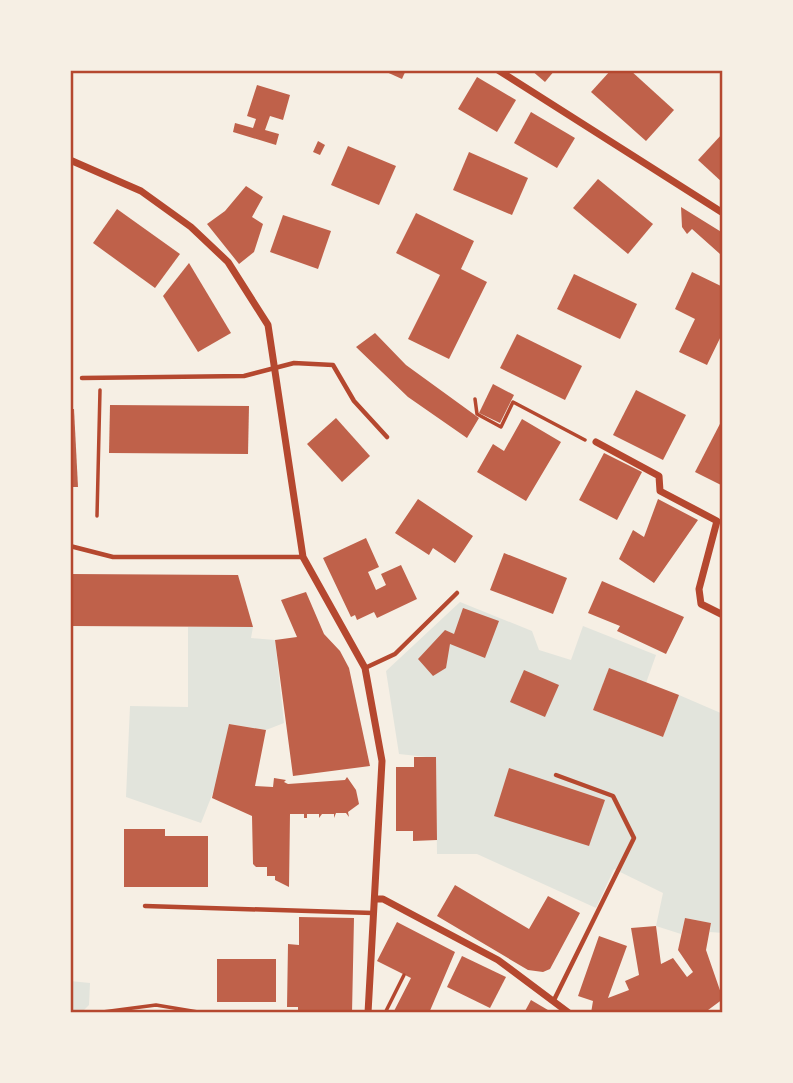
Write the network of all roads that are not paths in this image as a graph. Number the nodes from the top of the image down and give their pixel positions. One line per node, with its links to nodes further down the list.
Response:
1 (498, 70): 3 (street)
2 (70, 160): 4 (street)
3 (723, 213)
4 (276, 367): 5 (lane); 6 (lane); 9 (street)
5 (82, 378)
6 (387, 437)
7 (596, 442): 11 (street)
8 (70, 546): 9 (lane)
9 (303, 557): 12 (street)
10 (457, 593): 12 (lane)
11 (723, 615)
12 (365, 668): 14 (street)
13 (556, 775): 17 (lane)
14 (375, 899): 16 (street); 17 (street)
15 (145, 906): 16 (lane)
16 (374, 913): 18 (street)
17 (554, 1000): 19 (street)
18 (368, 1013)
19 (569, 1013)

